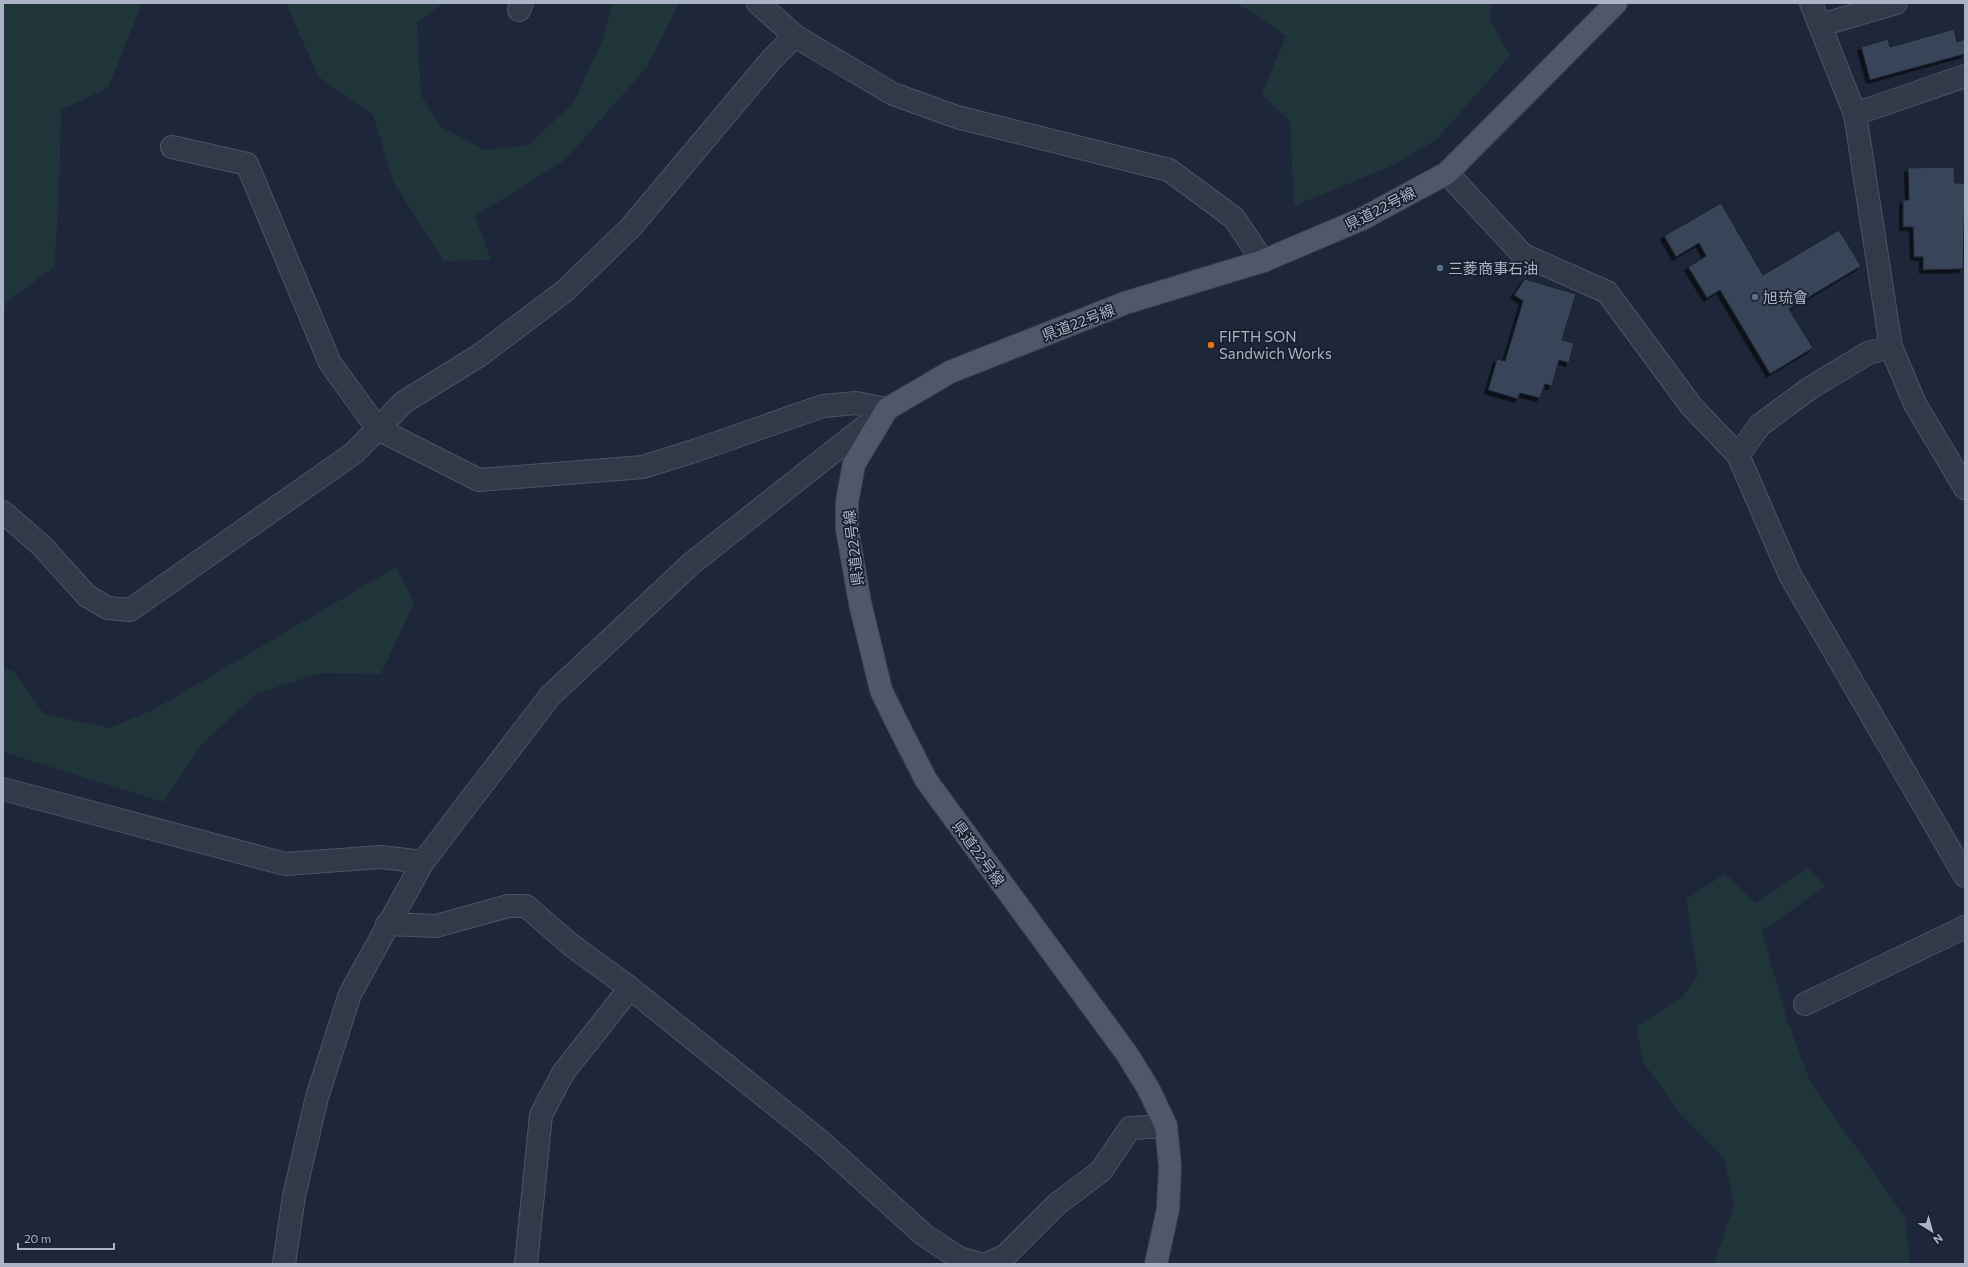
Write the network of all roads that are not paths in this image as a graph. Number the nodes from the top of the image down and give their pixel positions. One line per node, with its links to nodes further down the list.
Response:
1 (758, 3): 6 (street)
2 (1616, 3): 10 (main road, 県道22号線)
3 (1811, 3): 5 (street)
4 (1896, 3): 5 (street)
5 (1820, 25): 8 (street)
6 (795, 36): 11 (street); 14 (street)
7 (1965, 76): 8 (street)
8 (1855, 114): 12 (street)
9 (172, 147): 14 (street)
10 (1446, 173): 11 (main road, 県道22号線); 15 (street)
11 (1263, 262): 13 (main road, 県道22号線)
12 (1892, 347): 15 (street); 16 (street)
13 (887, 409): 14 (street); 19 (street); 25 (main road, 県道22号線)
14 (378, 429): 17 (street)
15 (1738, 455): 20 (street)
16 (1965, 488)
17 (3, 512)
18 (3, 789): 19 (street)
19 (423, 862): 21 (street)
20 (1965, 876)
21 (387, 924): 23 (street); 26 (street)
22 (1965, 927): 24 (street)
23 (630, 988): 27 (street); 28 (street)
24 (1804, 1004)
25 (1166, 1126): 29 (street); 30 (main road, 県道22号線)
26 (284, 1264)
27 (526, 1264)
28 (980, 1264)
29 (988, 1264)
30 (1156, 1264)

